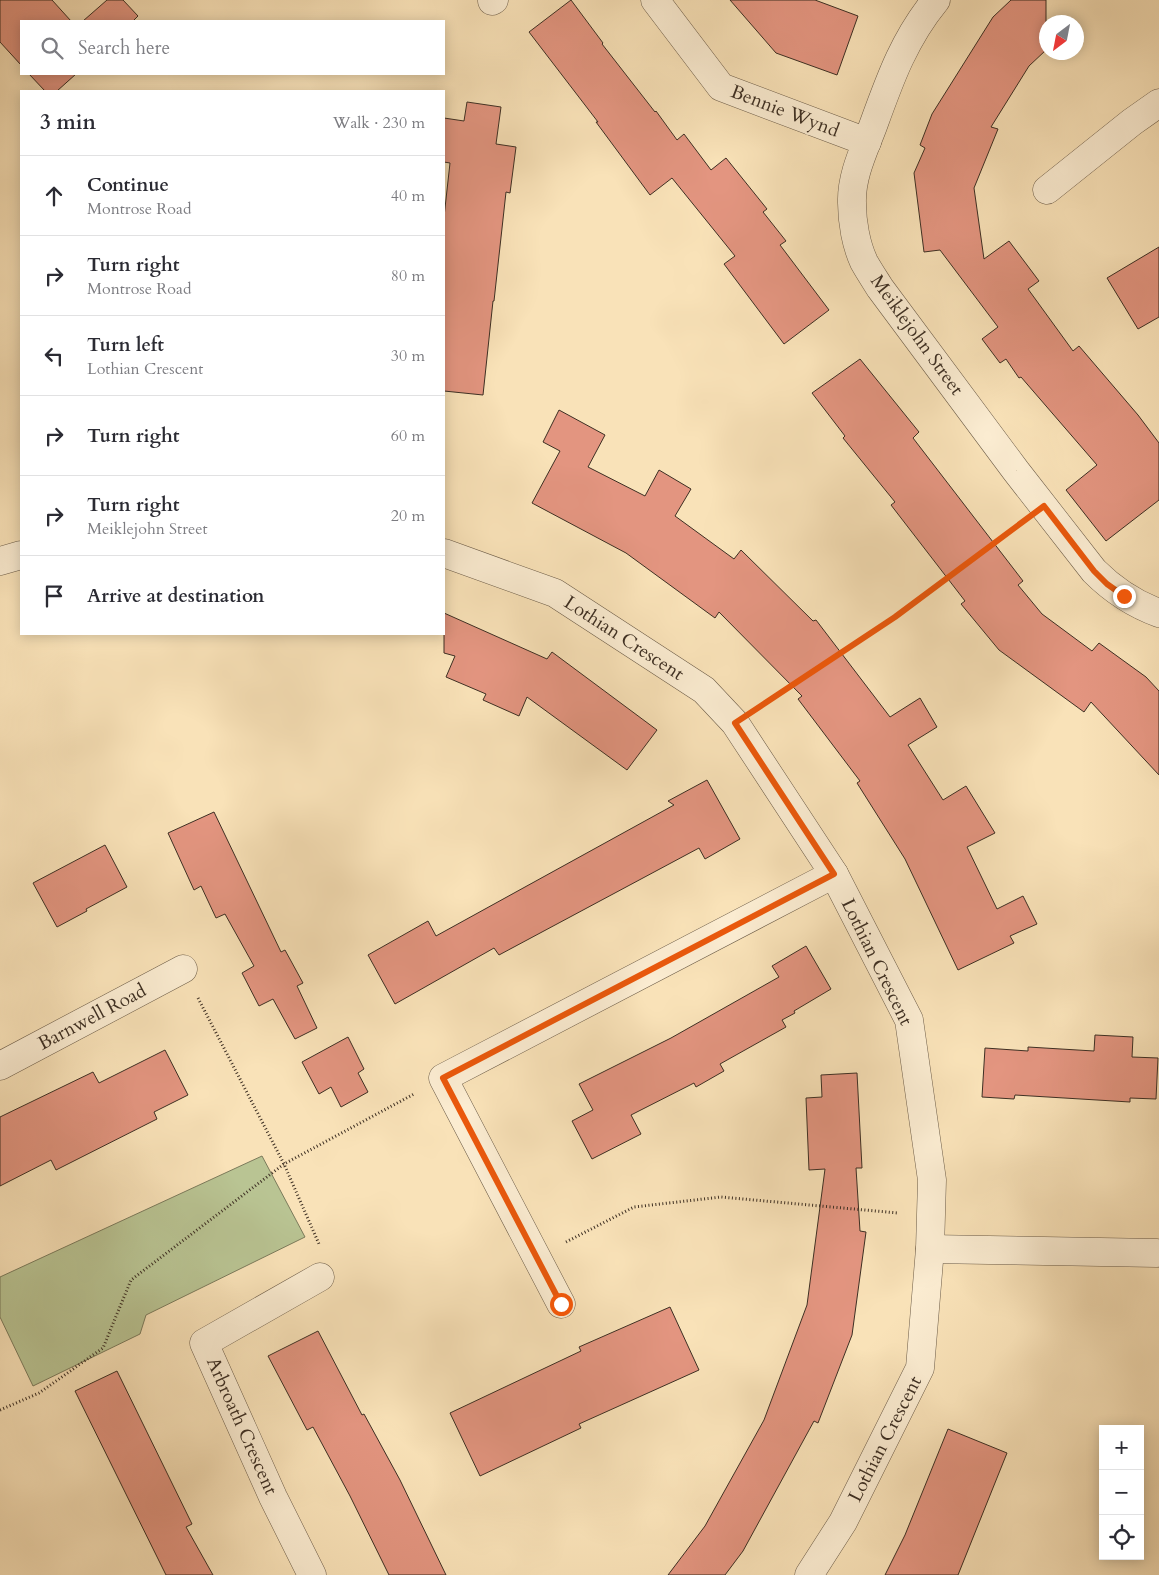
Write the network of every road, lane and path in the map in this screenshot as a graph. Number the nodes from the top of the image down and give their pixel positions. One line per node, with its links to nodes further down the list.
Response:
1 (655, 0): 4 (street, Bennie Wynd)
2 (936, 0): 4 (street, Meiklejohn Street)
3 (1159, 103): 5 (street)
4 (867, 142): 6 (street, Meiklejohn Street)
5 (1047, 190)
6 (1044, 506): 10 (street, Meiklejohn Street); 11 (path)
7 (445, 553): 11 (street, Lothian Crescent)
8 (20, 555): 9 (street)
9 (0, 561)
10 (1159, 613)
11 (735, 723): 12 (street, Lothian Crescent)
12 (834, 874): 15 (street); 17 (street, Lothian Crescent)
13 (183, 969): 14 (street, Barnwell Road); 16 (path)
14 (0, 1066)
15 (443, 1078): 16 (path); 20 (street)
16 (284, 1164): 21 (path); 23 (path)
17 (931, 1216): 18 (street, Lothian Crescent); 20 (path)
18 (930, 1249): 19 (street); 25 (street, Lothian Crescent)
19 (1156, 1253)
20 (536, 1258): 22 (street)
21 (320, 1277): 24 (street, Arbroath Crescent)
22 (561, 1304)
23 (0, 1410)
24 (312, 1575)
25 (810, 1575)

